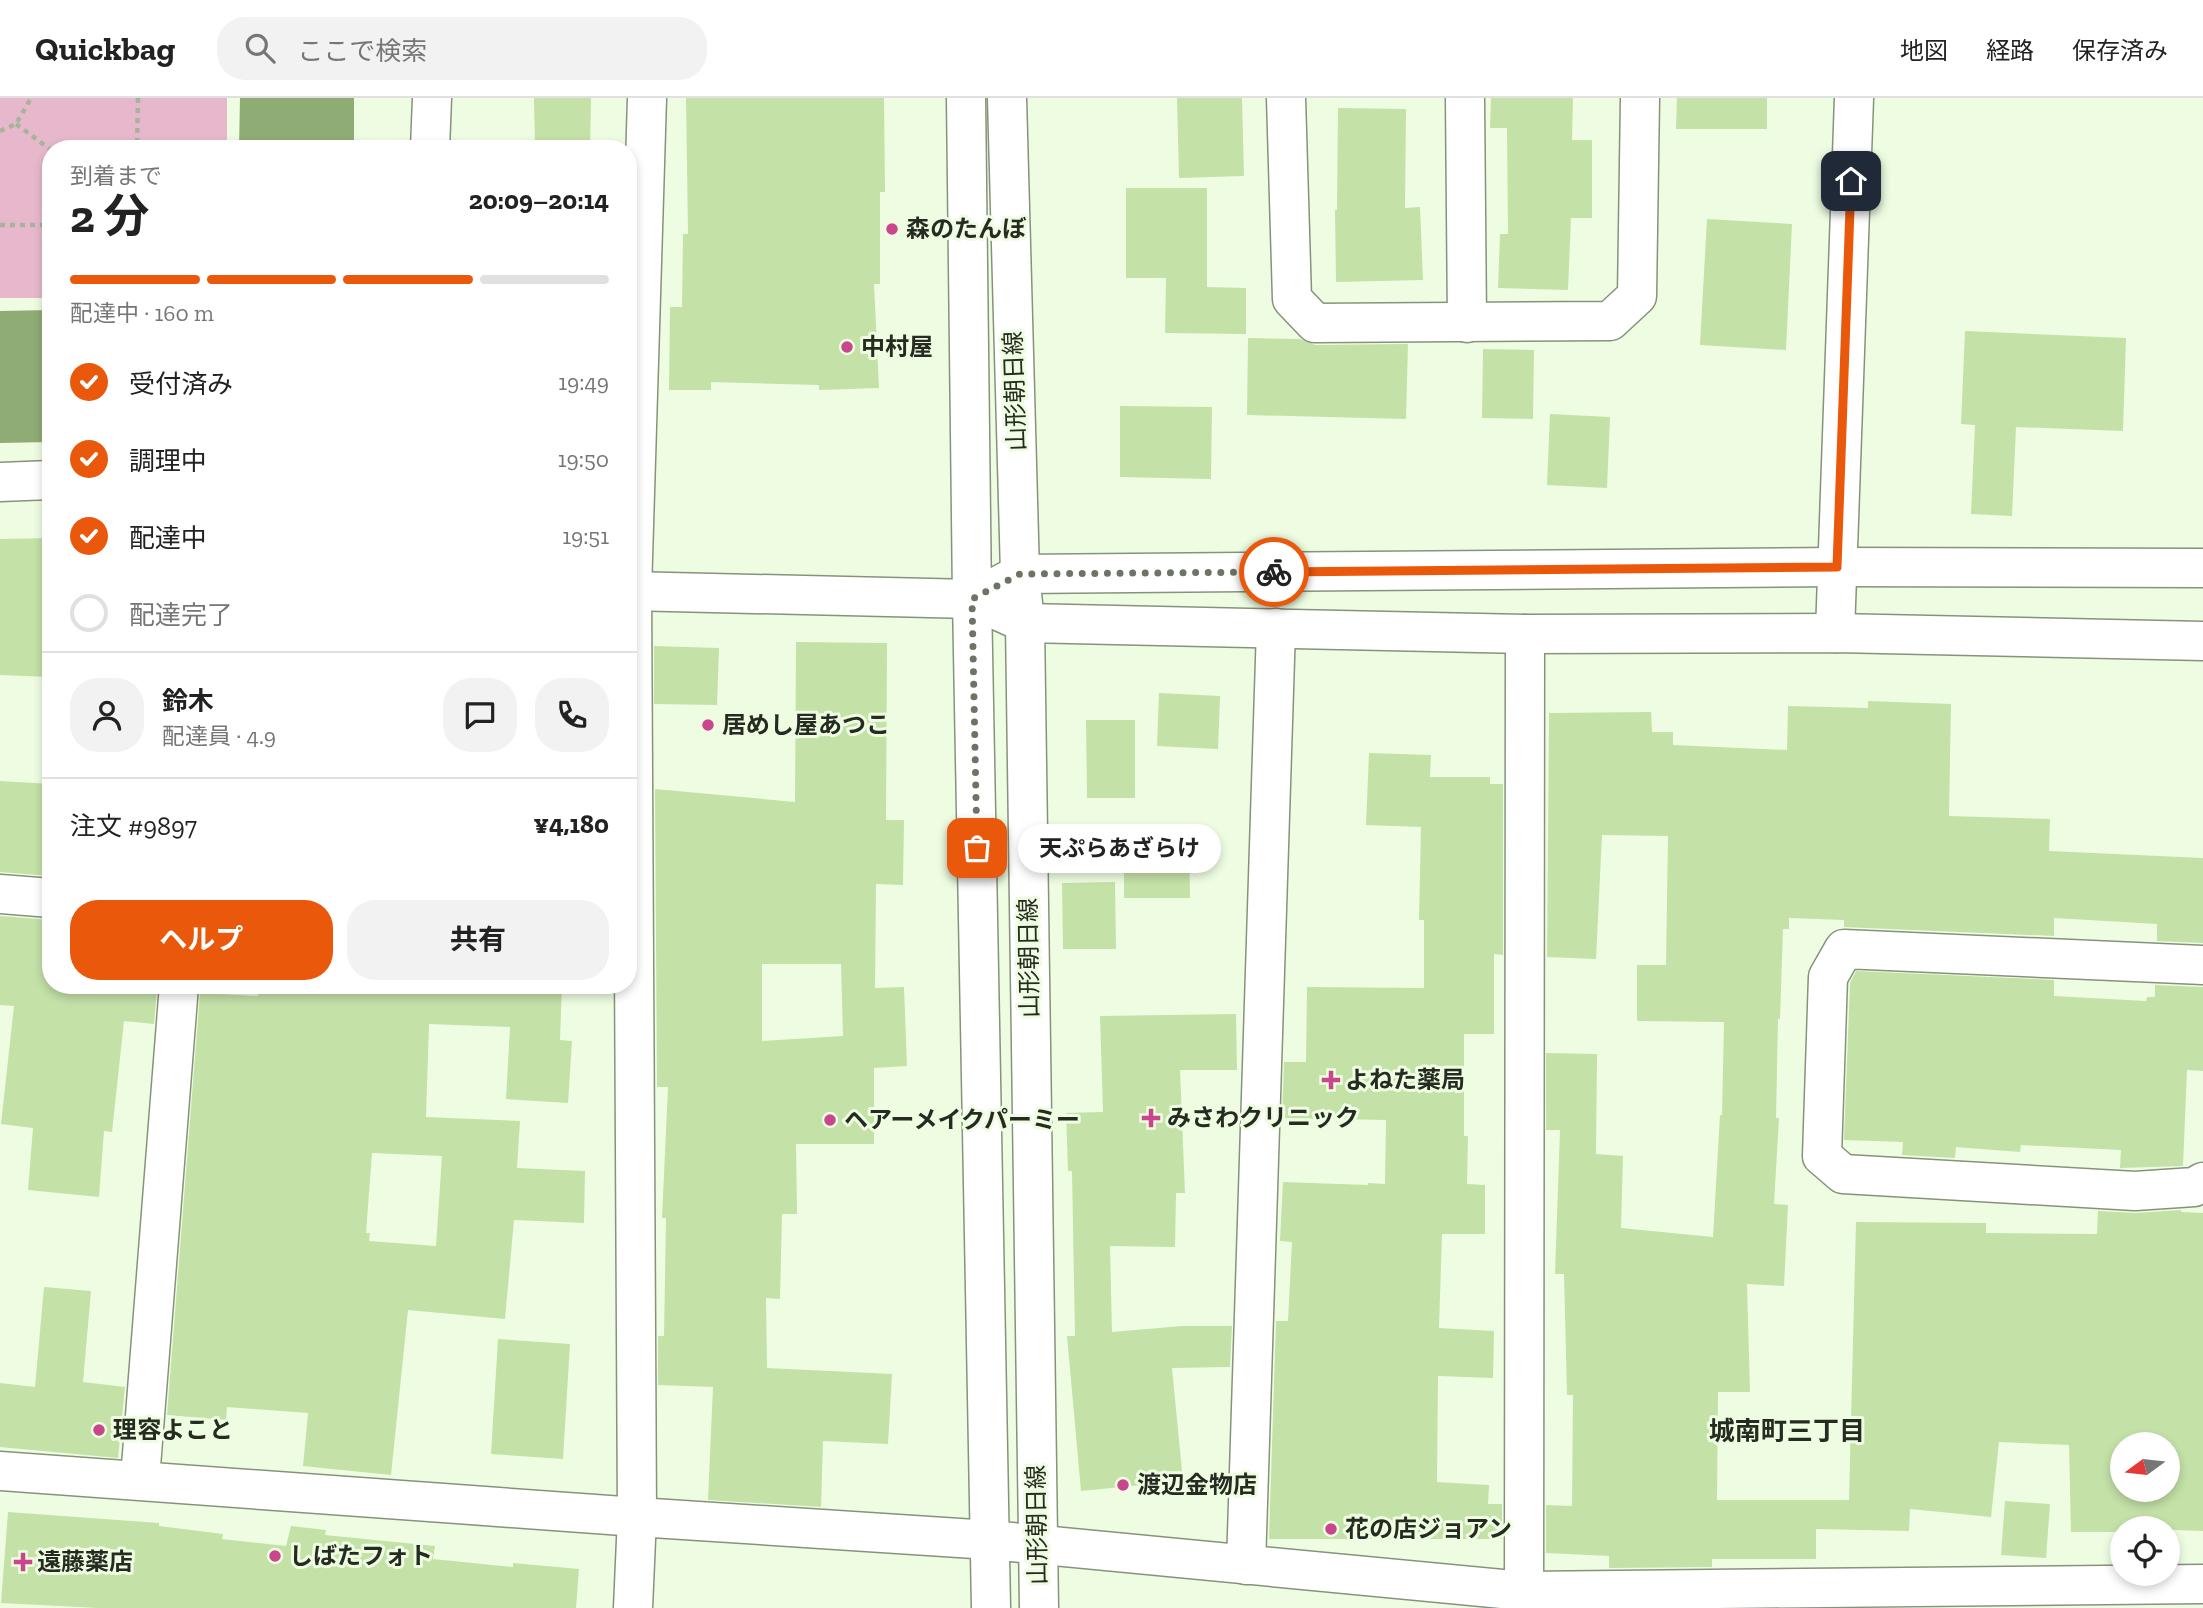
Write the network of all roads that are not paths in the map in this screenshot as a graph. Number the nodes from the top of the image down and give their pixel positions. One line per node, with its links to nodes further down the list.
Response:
1 (432, 98): 9 (street)
2 (647, 98): 11 (street)
3 (966, 98): 18 (street, 山形朝日線)
4 (1007, 98): 16 (street, 山形朝日線)
5 (1286, 98): 10 (street)
6 (1465, 98): 10 (street)
7 (1640, 98): 10 (street)
8 (1854, 98): 14 (street)
9 (430, 140)
10 (1467, 323)
11 (637, 388)
12 (42, 480): 13 (street)
13 (0, 482)
14 (1837, 567): 15 (street); 16 (street); 21 (street)
15 (2203, 568)
16 (1020, 574): 18 (street); 19 (street, 山形朝日線)
17 (637, 591): 18 (street)
18 (972, 599): 19 (street); 33 (street, 山形朝日線)
19 (1025, 623): 20 (street); 34 (street, 山形朝日線)
20 (1276, 628): 22 (street); 35 (street)
21 (1835, 633): 22 (street); 23 (street)
22 (1525, 634): 37 (street)
23 (2203, 641)
24 (0, 894): 25 (street)
25 (42, 897)
26 (2203, 965): 29 (street)
27 (178, 994): 31 (street)
28 (633, 994): 32 (street)
29 (2203, 1182)
30 (0, 1471): 31 (street)
31 (139, 1479): 32 (street)
32 (637, 1517): 33 (street); 38 (street)
33 (990, 1540): 34 (street); 39 (street, 山形朝日線)
34 (1037, 1545): 35 (street); 40 (street, 山形朝日線)
35 (1246, 1565): 37 (street)
36 (2203, 1584): 37 (street)
37 (1523, 1599)
38 (633, 1608)
39 (991, 1608)
40 (1039, 1608)

